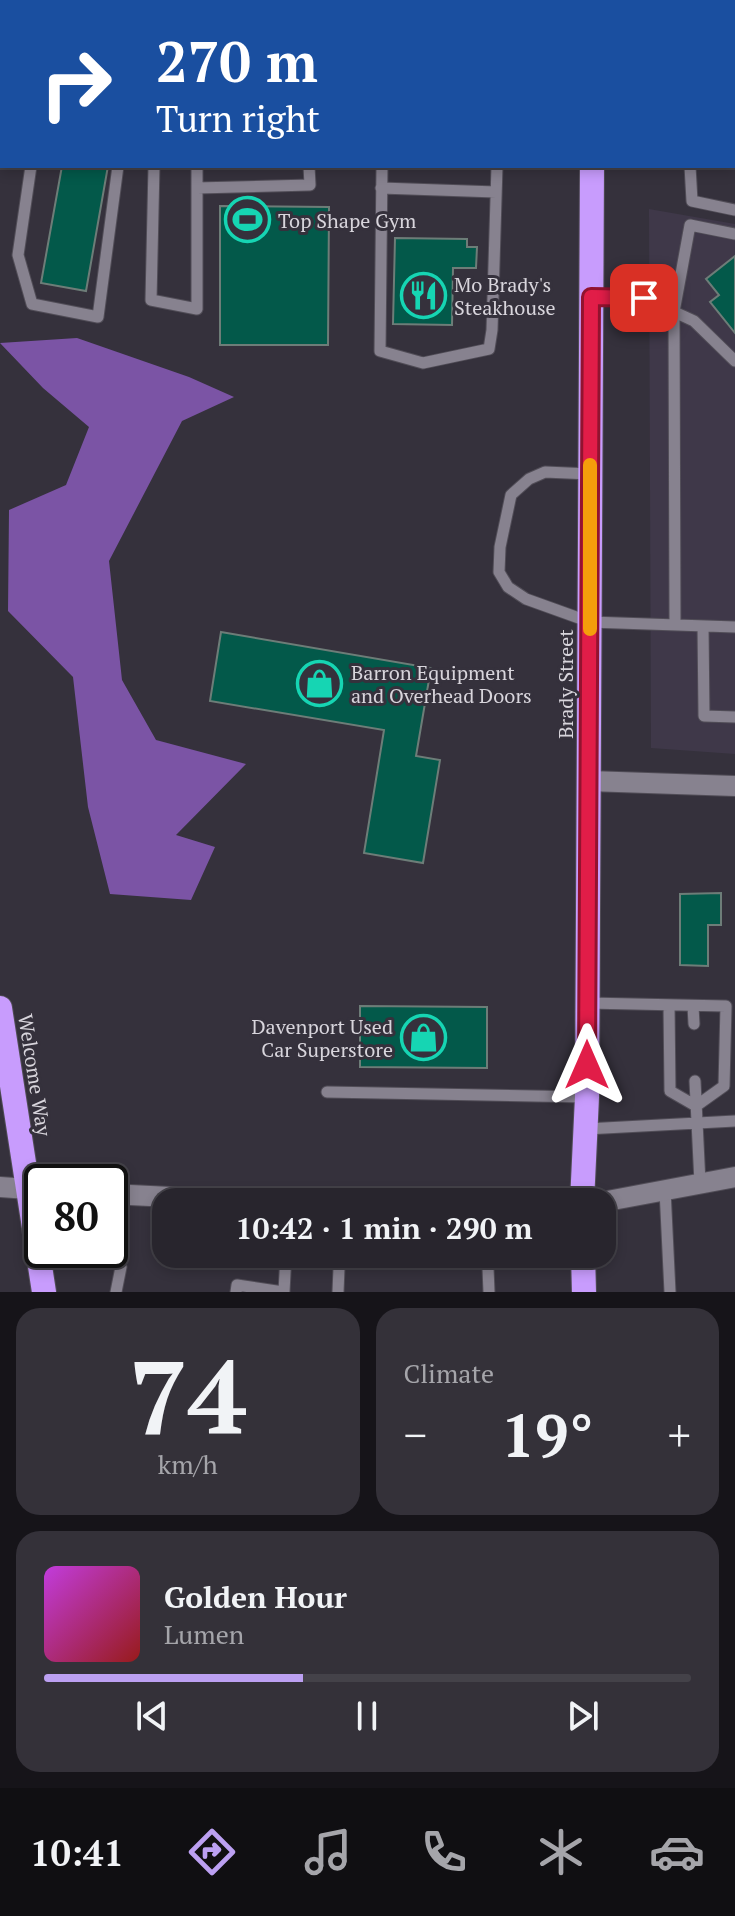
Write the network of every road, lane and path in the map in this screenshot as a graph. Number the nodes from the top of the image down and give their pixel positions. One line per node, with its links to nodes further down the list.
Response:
1 (31, 168): 2 (lane)
2 (118, 168)
3 (154, 168): 10 (lane)
4 (197, 168): 10 (lane)
5 (309, 168): 10 (lane)
6 (382, 168): 11 (lane)
7 (497, 168): 12 (lane)
8 (592, 168): 15 (highway, Brady Street)
9 (690, 168): 13 (lane)
10 (197, 188)
11 (381, 188): 12 (lane); 12 (lane)
12 (496, 192)
13 (735, 210)
14 (735, 234): 16 (lane)
15 (591, 297): 16 (lane); 18 (highway, Brady Street)
16 (674, 312): 17 (lane); 20 (lane)
17 (735, 361)
18 (590, 474): 19 (highway, Brady Street); 19 (lane)
19 (590, 622): 20 (lane); 24 (highway, Brady Street)
20 (675, 625): 21 (lane)
21 (703, 626): 22 (lane); 23 (lane)
22 (735, 627)
23 (735, 717)
24 (589, 781): 25 (street); 26 (highway, Brady Street)
25 (735, 786)
26 (588, 1003): 27 (lane); 33 (highway, Brady Street)
27 (669, 1005): 28 (lane); 34 (lane)
28 (693, 1006): 30 (lane); 34 (lane)
29 (0, 1008): 38 (highway, Welcome Way)
30 (694, 1024)
31 (695, 1081): 34 (lane)
32 (327, 1092): 33 (lane)
33 (587, 1097): 37 (highway, Brady Street)
34 (696, 1106): 36 (lane)
35 (735, 1121): 36 (lane)
36 (697, 1123): 37 (lane); 40 (lane)
37 (586, 1129): 42 (highway, Brady Street)
38 (30, 1164)
39 (735, 1177): 40 (street)
40 (700, 1183): 44 (street)
41 (0, 1187): 43 (street)
42 (583, 1188)
43 (24, 1189)
44 (665, 1190): 47 (street); 61 (lane)
45 (128, 1195): 46 (street)
46 (152, 1196)
47 (616, 1199)
48 (42, 1268): 54 (highway, Welcome Way)
49 (121, 1268): 55 (lane)
50 (285, 1268): 57 (lane)
51 (339, 1268): 58 (lane)
52 (488, 1268): 59 (lane)
53 (583, 1268): 60 (highway)
54 (44, 1292)
55 (116, 1292)
56 (236, 1292): 57 (lane)
57 (284, 1292)
58 (338, 1292)
59 (489, 1292)
60 (584, 1292)
61 (670, 1292)

